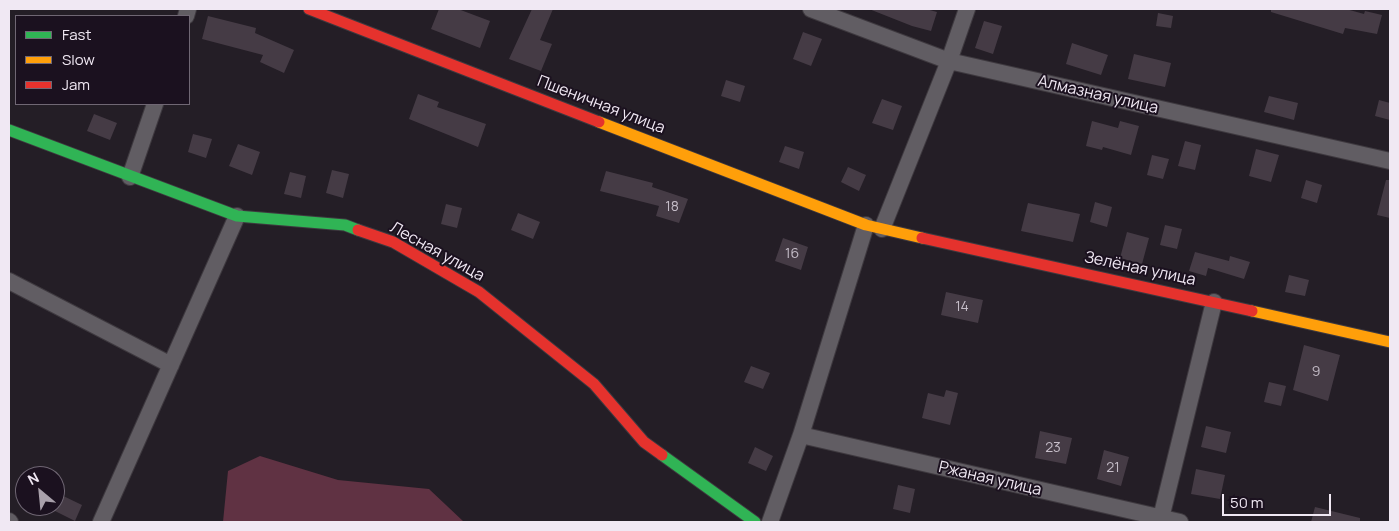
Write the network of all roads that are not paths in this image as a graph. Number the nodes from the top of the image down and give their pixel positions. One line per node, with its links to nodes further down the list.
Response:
1 (309, 9): 10 (street, Пшеничная улица)
2 (811, 9): 4 (street, Алмазная улица)
3 (967, 9): 4 (street)
4 (949, 61): 7 (street, Алмазная улица); 10 (street)
5 (155, 105): 8 (street)
6 (9, 130): 8 (street, Лесная улица)
7 (1390, 161)
8 (130, 177): 9 (street, Лесная улица)
9 (237, 216): 14 (street); 18 (street, Лесная улица)
10 (874, 227): 12 (street, Зелёная улица); 15 (street)
11 (9, 281): 14 (street)
12 (1214, 302): 13 (street, Зелёная улица); 16 (street)
13 (1390, 342)
14 (171, 365): 17 (street)
15 (800, 435): 16 (street, Ржаная улица); 19 (street)
16 (1161, 520): 20 (street, Ржаная улица)
17 (101, 522)
18 (755, 522)
19 (770, 522)
20 (1180, 522)

